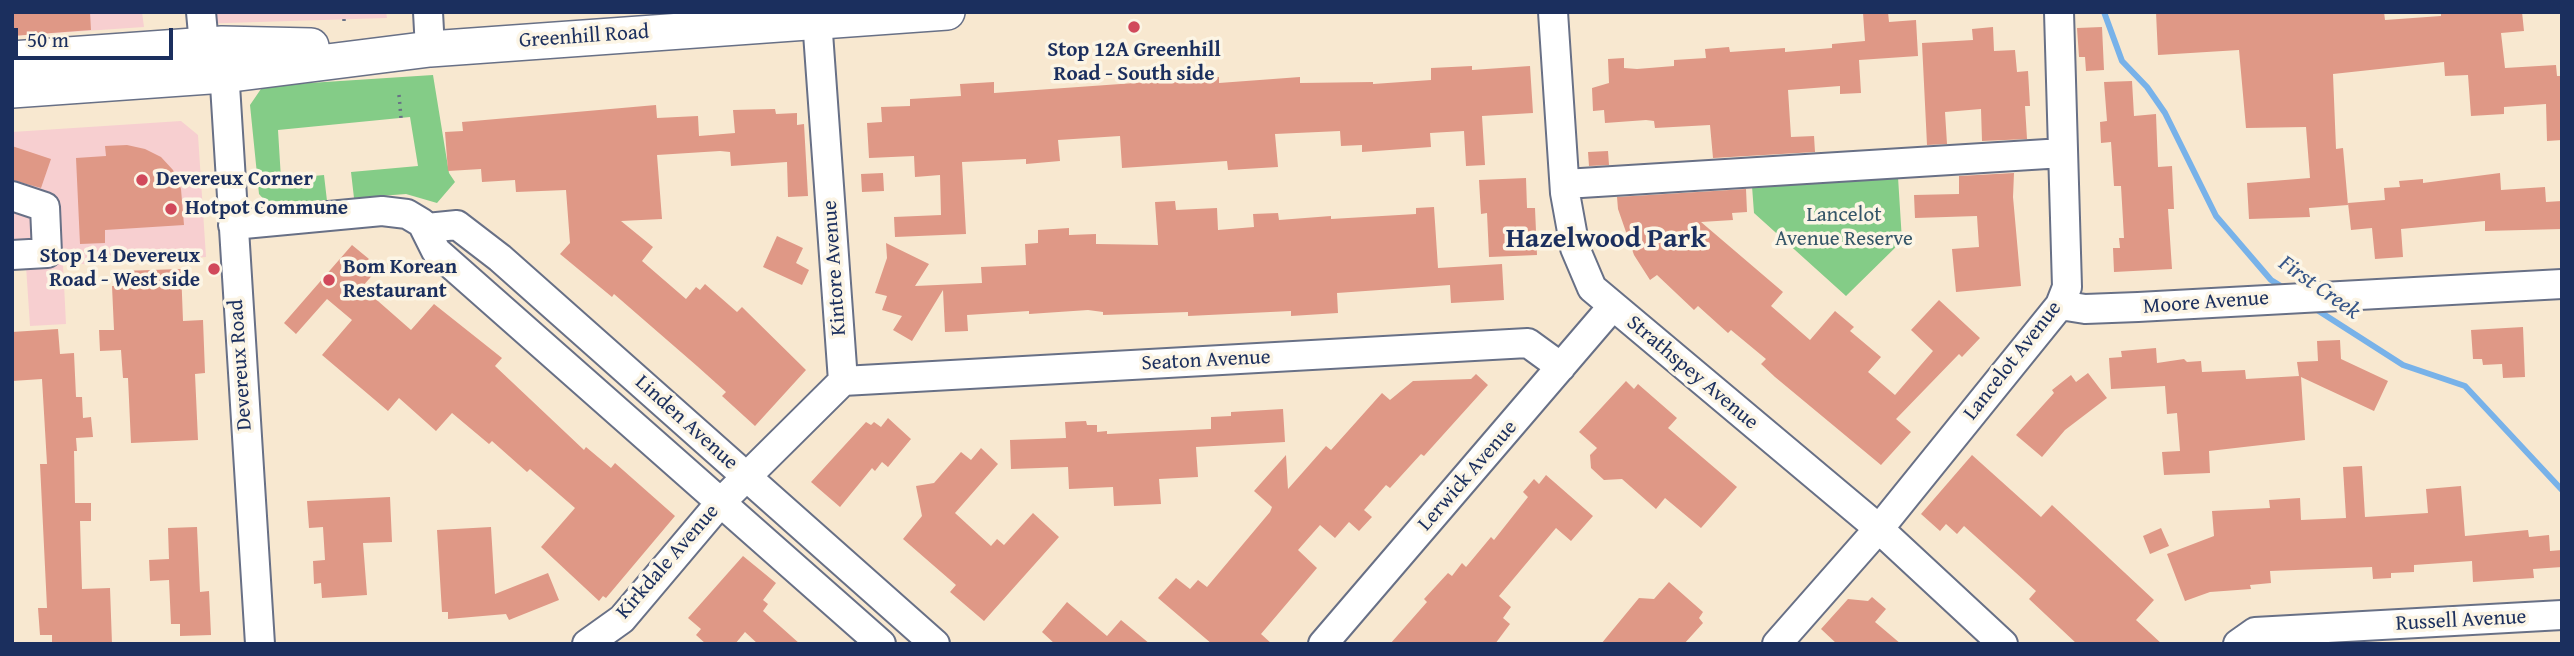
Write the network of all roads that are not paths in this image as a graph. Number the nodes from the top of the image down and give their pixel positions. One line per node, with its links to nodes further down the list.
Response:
1 (428, 12): 7 (street)
2 (947, 12): 5 (main road, Greenhill Road)
3 (1553, 12): 11 (street, Strathspey Avenue)
4 (2059, 12): 10 (street, Lancelot Avenue)
5 (825, 17): 7 (main road, Greenhill Road); 22 (street, Kintore Avenue)
6 (213, 44): 7 (main road, Greenhill Road); 8 (main road, Greenhill Road); 9 (main road, Greenhill Road); 13 (street, Devereux Road)
7 (430, 48)
8 (12, 59)
9 (12, 90)
10 (2063, 153): 11 (street); 19 (street, Lancelot Avenue)
11 (1565, 184): 20 (street, Strathspey Avenue)
12 (12, 196): 15 (street)
13 (233, 225): 14 (street, Linden Avenue); 27 (street, Devereux Road)
14 (427, 228): 16 (street, Linden Avenue); 18 (street, Linden Avenue)
15 (12, 255)
16 (523, 278): 18 (street); 23 (street, Linden Avenue)
17 (2562, 284): 19 (street, Moore Avenue)
18 (501, 305): 24 (street, Linden Avenue)
19 (2060, 305): 25 (street, Lancelot Avenue)
20 (1612, 306): 21 (street, Lerwick Avenue); 25 (street, Strathspey Avenue)
21 (1562, 367): 22 (street, Seaton Avenue); 31 (street, Lerwick Avenue)
22 (843, 381): 23 (street)
23 (746, 475): 24 (street, Kirkdale Avenue); 30 (street, Linden Avenue)
24 (720, 503): 28 (street, Kirkdale Avenue); 29 (street, Linden Avenue)
25 (1878, 528): 32 (street, Lancelot Avenue); 33 (street, Strathspey Avenue)
26 (2562, 615): 34 (street, Russell Avenue)
27 (260, 644)
28 (589, 644)
29 (881, 644)
30 (935, 644)
31 (1323, 644)
32 (1777, 644)
33 (2003, 644)
34 (2238, 644)

